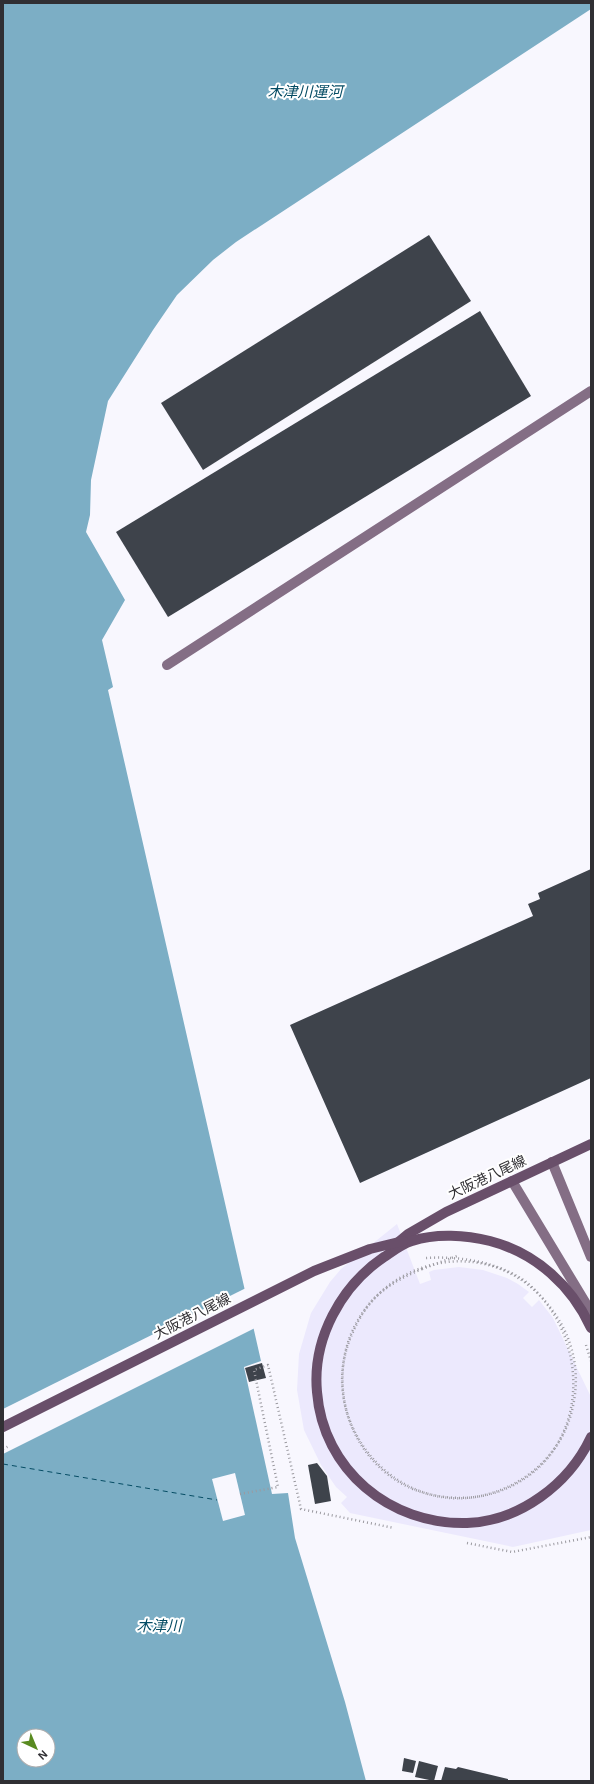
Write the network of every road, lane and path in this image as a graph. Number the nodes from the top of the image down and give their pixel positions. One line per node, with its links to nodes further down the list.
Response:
1 (591, 391): 2 (street)
2 (167, 666)
3 (591, 1144): 4 (main road, 大阪港八尾線)
4 (552, 1162): 5 (main road, 大阪港八尾線); 6 (street)
5 (512, 1181): 10 (street); 14 (main road, 大阪港八尾線, bridge)
6 (591, 1256)
7 (421, 1259): 15 (path, bridge)
8 (422, 1269): 9 (path, bridge)
9 (388, 1287): 15 (path, bridge); 15 (path, bridge)
10 (591, 1312)
11 (591, 1325): 13 (main road, 大阪港八尾線, bridge)
12 (591, 1328): 16 (main road, bridge)
13 (3, 1427)
14 (591, 1431)
15 (564, 1434)
16 (591, 1437)
17 (10, 1445): 18 (path, bridge)
18 (3, 1449)
19 (240, 1494): 20 (path)
20 (401, 1529)
21 (591, 1537): 22 (path)
22 (461, 1541)

